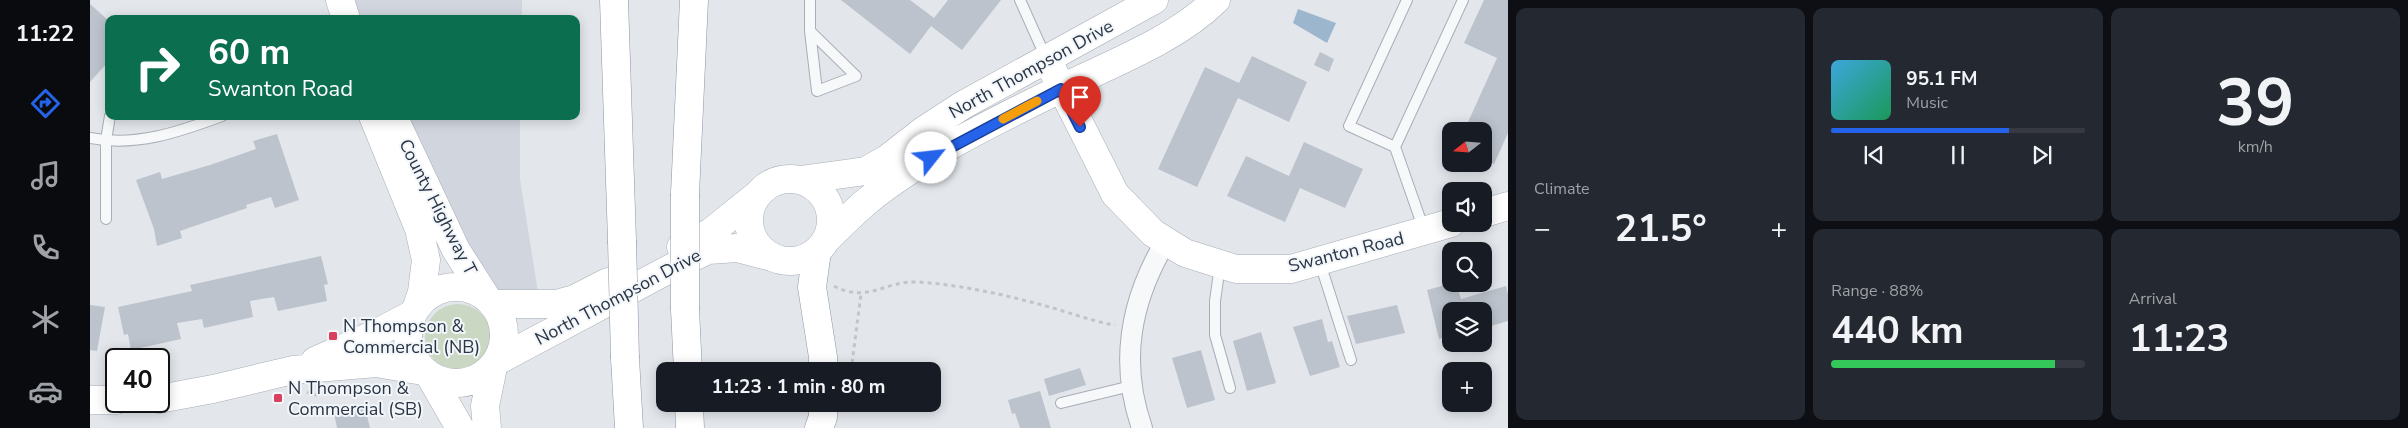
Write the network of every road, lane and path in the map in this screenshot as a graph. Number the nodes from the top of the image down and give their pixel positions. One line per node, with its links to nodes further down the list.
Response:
1 (340, 0): 10 (main road)
2 (614, 0): 56 (main road, bridge)
3 (694, 0): 39 (main road, bridge)
4 (810, 0): 11 (lane)
5 (1020, 0): 12 (lane)
6 (1154, 0): 12 (main road, North Thompson Drive)
7 (1216, 0): 13 (main road, North Thompson Drive)
8 (1407, 0): 20 (lane)
9 (1463, 0): 20 (lane)
10 (345, 15)
11 (810, 31): 11 (lane)
12 (1047, 59): 13 (main road, Swanton Road); 21 (main road, North Thompson Drive)
13 (1061, 89): 28 (main road, Swanton Road); 29 (main road, North Thompson Drive)
14 (109, 120): 19 (lane)
15 (212, 120): 19 (lane)
16 (375, 120): 36 (main road, County Highway T)
17 (395, 120): 35 (main road, County Highway T)
18 (90, 138): 19 (lane)
19 (106, 140): 25 (lane)
20 (1395, 147): 27 (lane)
21 (800, 180): 22 (main road); 29 (main road)
22 (756, 196): 30 (main road); 35 (main road, North Thompson Drive)
23 (1508, 206): 24 (main road)
24 (1492, 211)
25 (106, 219)
26 (1442, 226): 27 (main road, Swanton Road)
27 (1424, 231): 31 (main road, Swanton Road)
28 (1166, 241): 32 (main road, Swanton Road); 37 (street)
29 (821, 246): 30 (main road); 40 (main road)
30 (772, 257): 42 (main road, North Thompson Drive)
31 (1319, 262): 32 (main road, Swanton Road); 38 (lane)
32 (1220, 264): 47 (lane)
33 (831, 284): 34 (path)
34 (860, 294): 37 (path); 41 (path)
35 (489, 301): 36 (main road); 42 (main road)
36 (415, 310): 43 (main road); 44 (main road)
37 (1133, 328): 45 (street)
38 (1351, 360)
39 (688, 362)
40 (823, 362)
41 (852, 362)
42 (495, 364): 43 (main road); 55 (main road)
43 (427, 374): 44 (main road); 54 (main road)
44 (296, 380): 46 (path); 48 (main road)
45 (1131, 386): 51 (lane); 59 (street)
46 (342, 388)
47 (1230, 388)
48 (170, 397)
49 (90, 400): 50 (main road)
50 (105, 400)
51 (1061, 403)
52 (689, 412): 57 (main road)
53 (823, 412): 58 (main road)
54 (460, 428)
55 (487, 428)
56 (629, 428)
57 (690, 428)
58 (819, 428)
59 (1142, 428)

